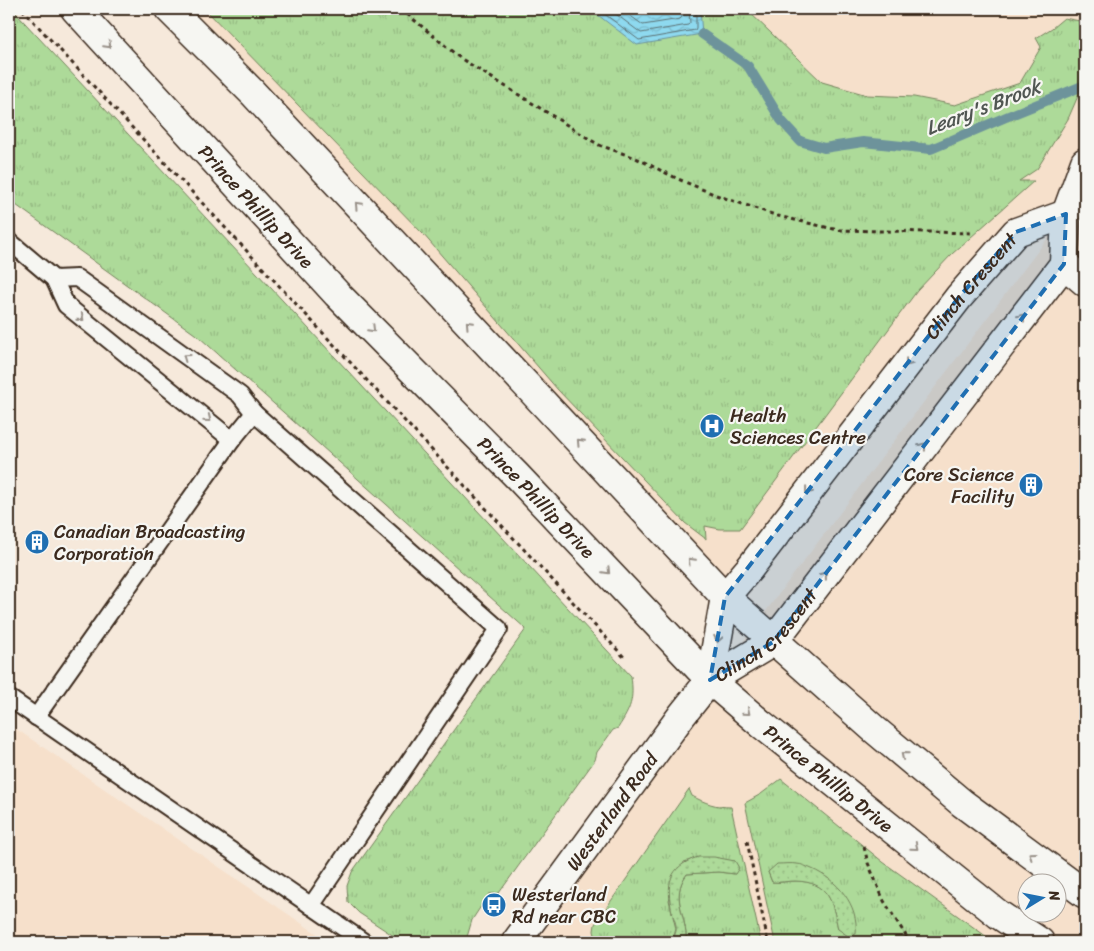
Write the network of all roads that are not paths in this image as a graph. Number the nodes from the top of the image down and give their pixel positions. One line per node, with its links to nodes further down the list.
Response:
1 (75, 9): 13 (main road, Prince Phillip Drive, one-way to 13)
2 (169, 9): 11 (main road, one-way to 2)
3 (1085, 162): 4 (main road)
4 (1076, 223): 6 (main road); 11 (main road, Clinch Crescent, one-way to 11)
5 (9, 241): 7 (lane)
6 (1064, 264): 8 (main road); 12 (main road, Clinch Crescent, one-way to 6)
7 (54, 279): 9 (lane, one-way to 7); 10 (lane, one-way to 10)
8 (1085, 282)
9 (254, 413): 10 (lane); 17 (lane)
10 (232, 440): 15 (lane)
11 (725, 597): 12 (main road); 13 (main road, Clinch Crescent, one-way to 13)
12 (773, 642): 13 (main road, Clinch Crescent); 16 (main road, one-way to 12)
13 (710, 680): 18 (main road, Westerland Road); 20 (main road, Prince Phillip Drive, one-way to 20)
14 (9, 698): 15 (lane)
15 (36, 717): 17 (lane)
16 (1085, 894)
17 (311, 906): 19 (lane)
18 (523, 940)
19 (364, 942)
20 (1040, 942)

